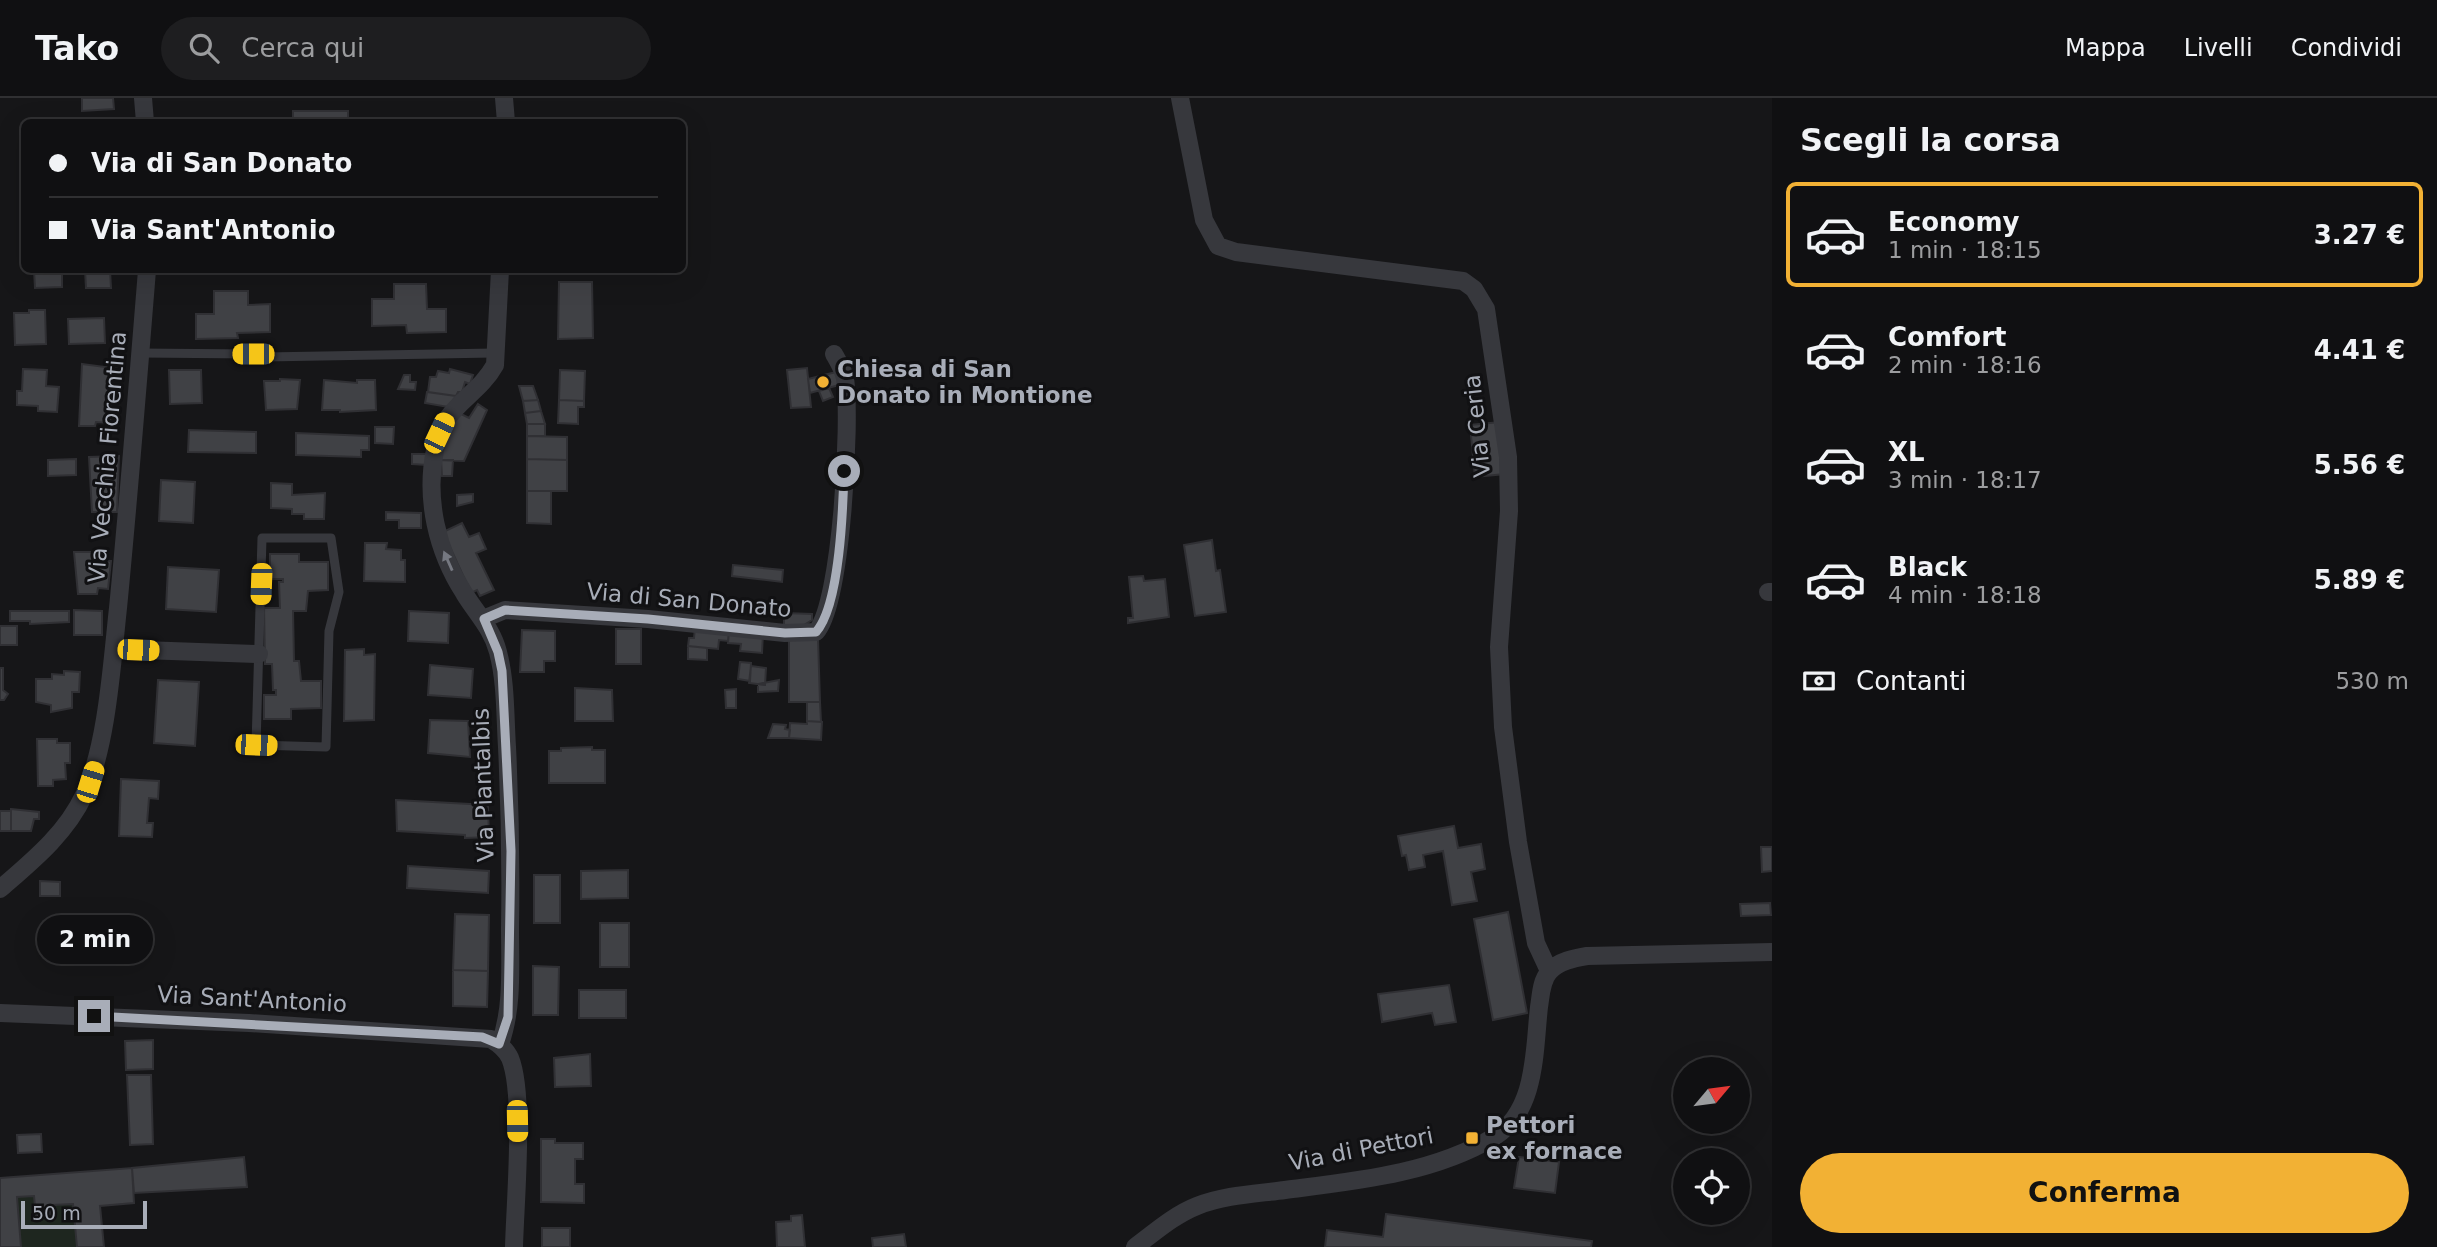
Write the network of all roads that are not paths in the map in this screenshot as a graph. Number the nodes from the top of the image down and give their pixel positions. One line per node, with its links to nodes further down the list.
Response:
1 (143, 98): 4 (street)
2 (504, 98): 5 (street)
3 (1180, 98): 16 (street, Via Ceria)
4 (145, 119)
5 (506, 119)
6 (147, 273): 8 (street, Via Vecchia Fiorentina)
7 (500, 273): 9 (street, Via Piantalbis)
8 (139, 353): 9 (lane); 12 (street, Via Vecchia Fiorentina)
9 (494, 353): 11 (street, Via Piantalbis, one-way to 9)
10 (834, 354): 11 (street, Via di San Donato)
11 (484, 619): 18 (street, Via Piantalbis)
12 (114, 649): 13 (street); 14 (street, Via Vecchia Fiorentina)
13 (259, 654): 13 (lane)
14 (0, 889)
15 (1772, 952): 16 (street)
16 (1549, 971): 20 (street, Via di Pettori)
17 (0, 1013): 18 (street, Via Sant'Antonio)
18 (499, 1044): 19 (street)
19 (514, 1247)
20 (1135, 1247)

